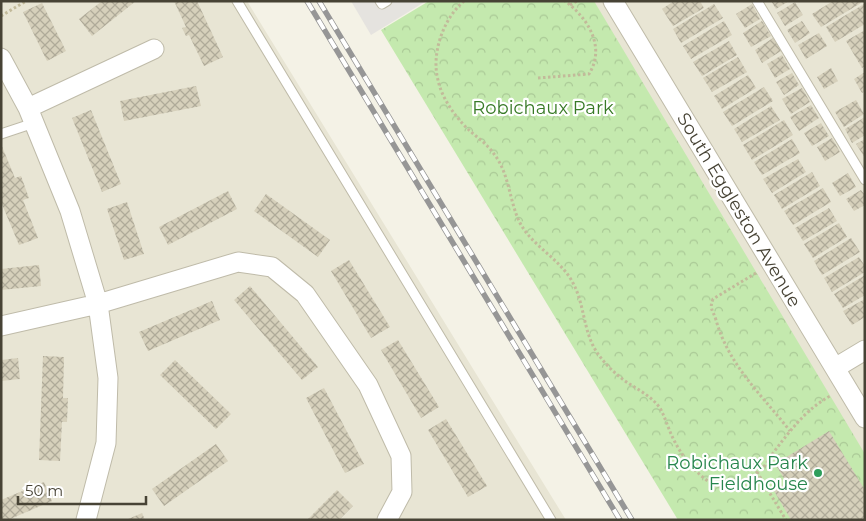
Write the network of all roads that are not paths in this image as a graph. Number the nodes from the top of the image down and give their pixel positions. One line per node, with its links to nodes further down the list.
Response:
1 (237, 1): 18 (lane)
2 (380, 1): 3 (lane)
3 (387, 1)
4 (613, 1): 14 (street, South Eggleston Avenue)
5 (757, 1): 10 (lane)
6 (154, 49): 8 (street)
7 (1, 58): 8 (street)
8 (31, 116): 9 (lane); 11 (street)
9 (1, 134)
10 (865, 180)
11 (98, 304): 12 (street); 16 (street); 17 (street)
12 (1, 326)
13 (865, 350): 14 (street)
14 (835, 368): 15 (street, South Eggleston Avenue)
15 (865, 418)
16 (86, 520)
17 (387, 520)
18 (552, 520)

